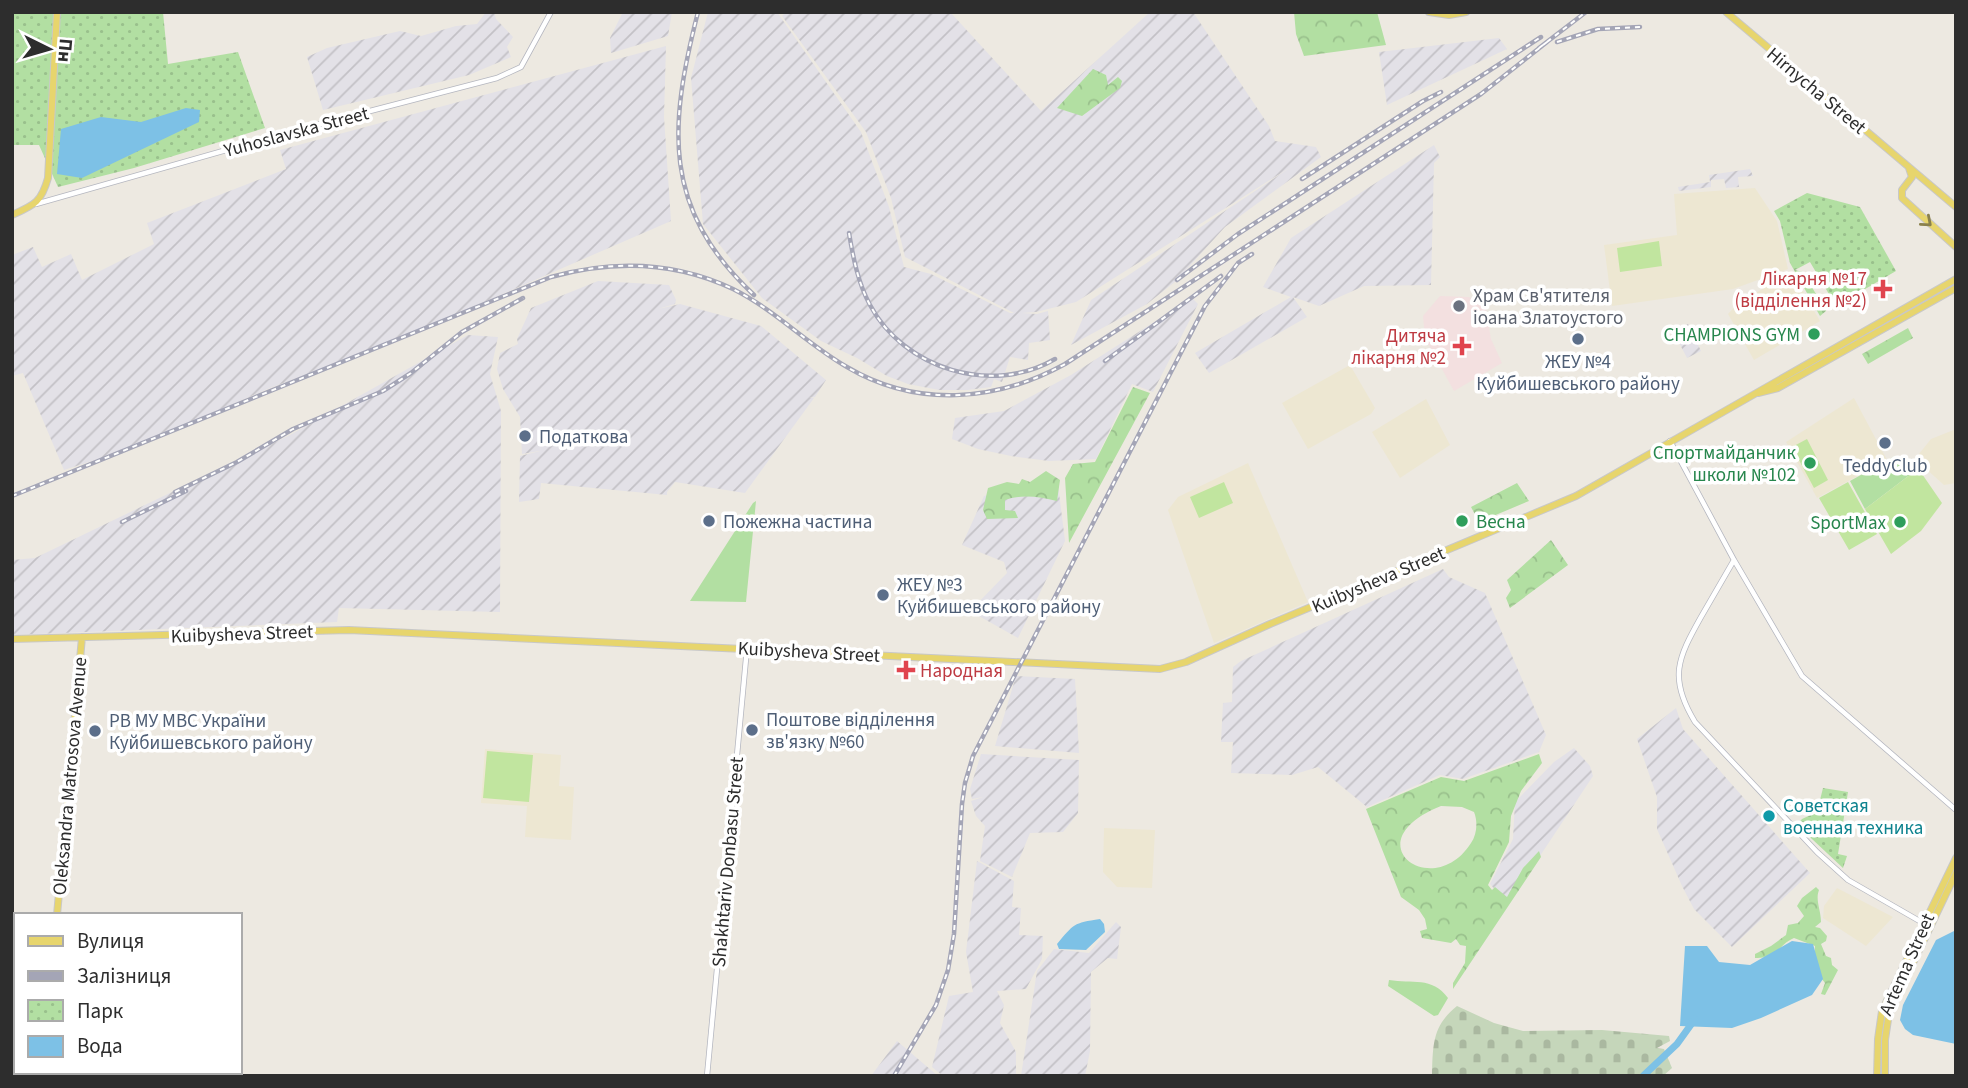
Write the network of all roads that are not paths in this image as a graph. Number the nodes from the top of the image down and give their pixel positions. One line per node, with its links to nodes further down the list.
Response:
1 (57, 12): 9 (main road)
2 (551, 12): 9 (street, Yuhoslavska Street)
3 (1429, 12): 4 (main road)
4 (1466, 12)
5 (1726, 12): 6 (main road, Hirnycha Street)
6 (1908, 167): 7 (main road, Hirnycha Street); 8 (main road)
7 (1924, 180): 8 (main road); 10 (main road, Hirnycha Street)
8 (1910, 181): 12 (main road, one-way to 12)
9 (36, 204): 11 (main road, Yuhoslavska Street)
10 (1956, 207)
11 (12, 215)
12 (1956, 247)
13 (1956, 279): 15 (main road, Kuibysheva Street)
14 (1956, 288): 15 (main road, Kuibysheva Street)
15 (1776, 385): 16 (main road, Kuibysheva Street)
16 (1670, 440): 17 (street); 20 (main road, Kuibysheva Street)
17 (1734, 561): 21 (street); 25 (street)
18 (82, 638): 19 (main road, Kuibysheva Street); 20 (main road, Kuibysheva Street); 24 (main road, Oleksandra Matrosova Avenue)
19 (12, 639)
20 (747, 648): 26 (street, Shakhtariv Donbasu Street)
21 (1956, 810)
22 (1956, 858): 25 (main road, Artema Street)
23 (1956, 873): 28 (main road, Artema Street)
24 (57, 913)
25 (1923, 923): 27 (main road, Artema Street)
26 (707, 1076)
27 (1877, 1076)
28 (1885, 1076)

